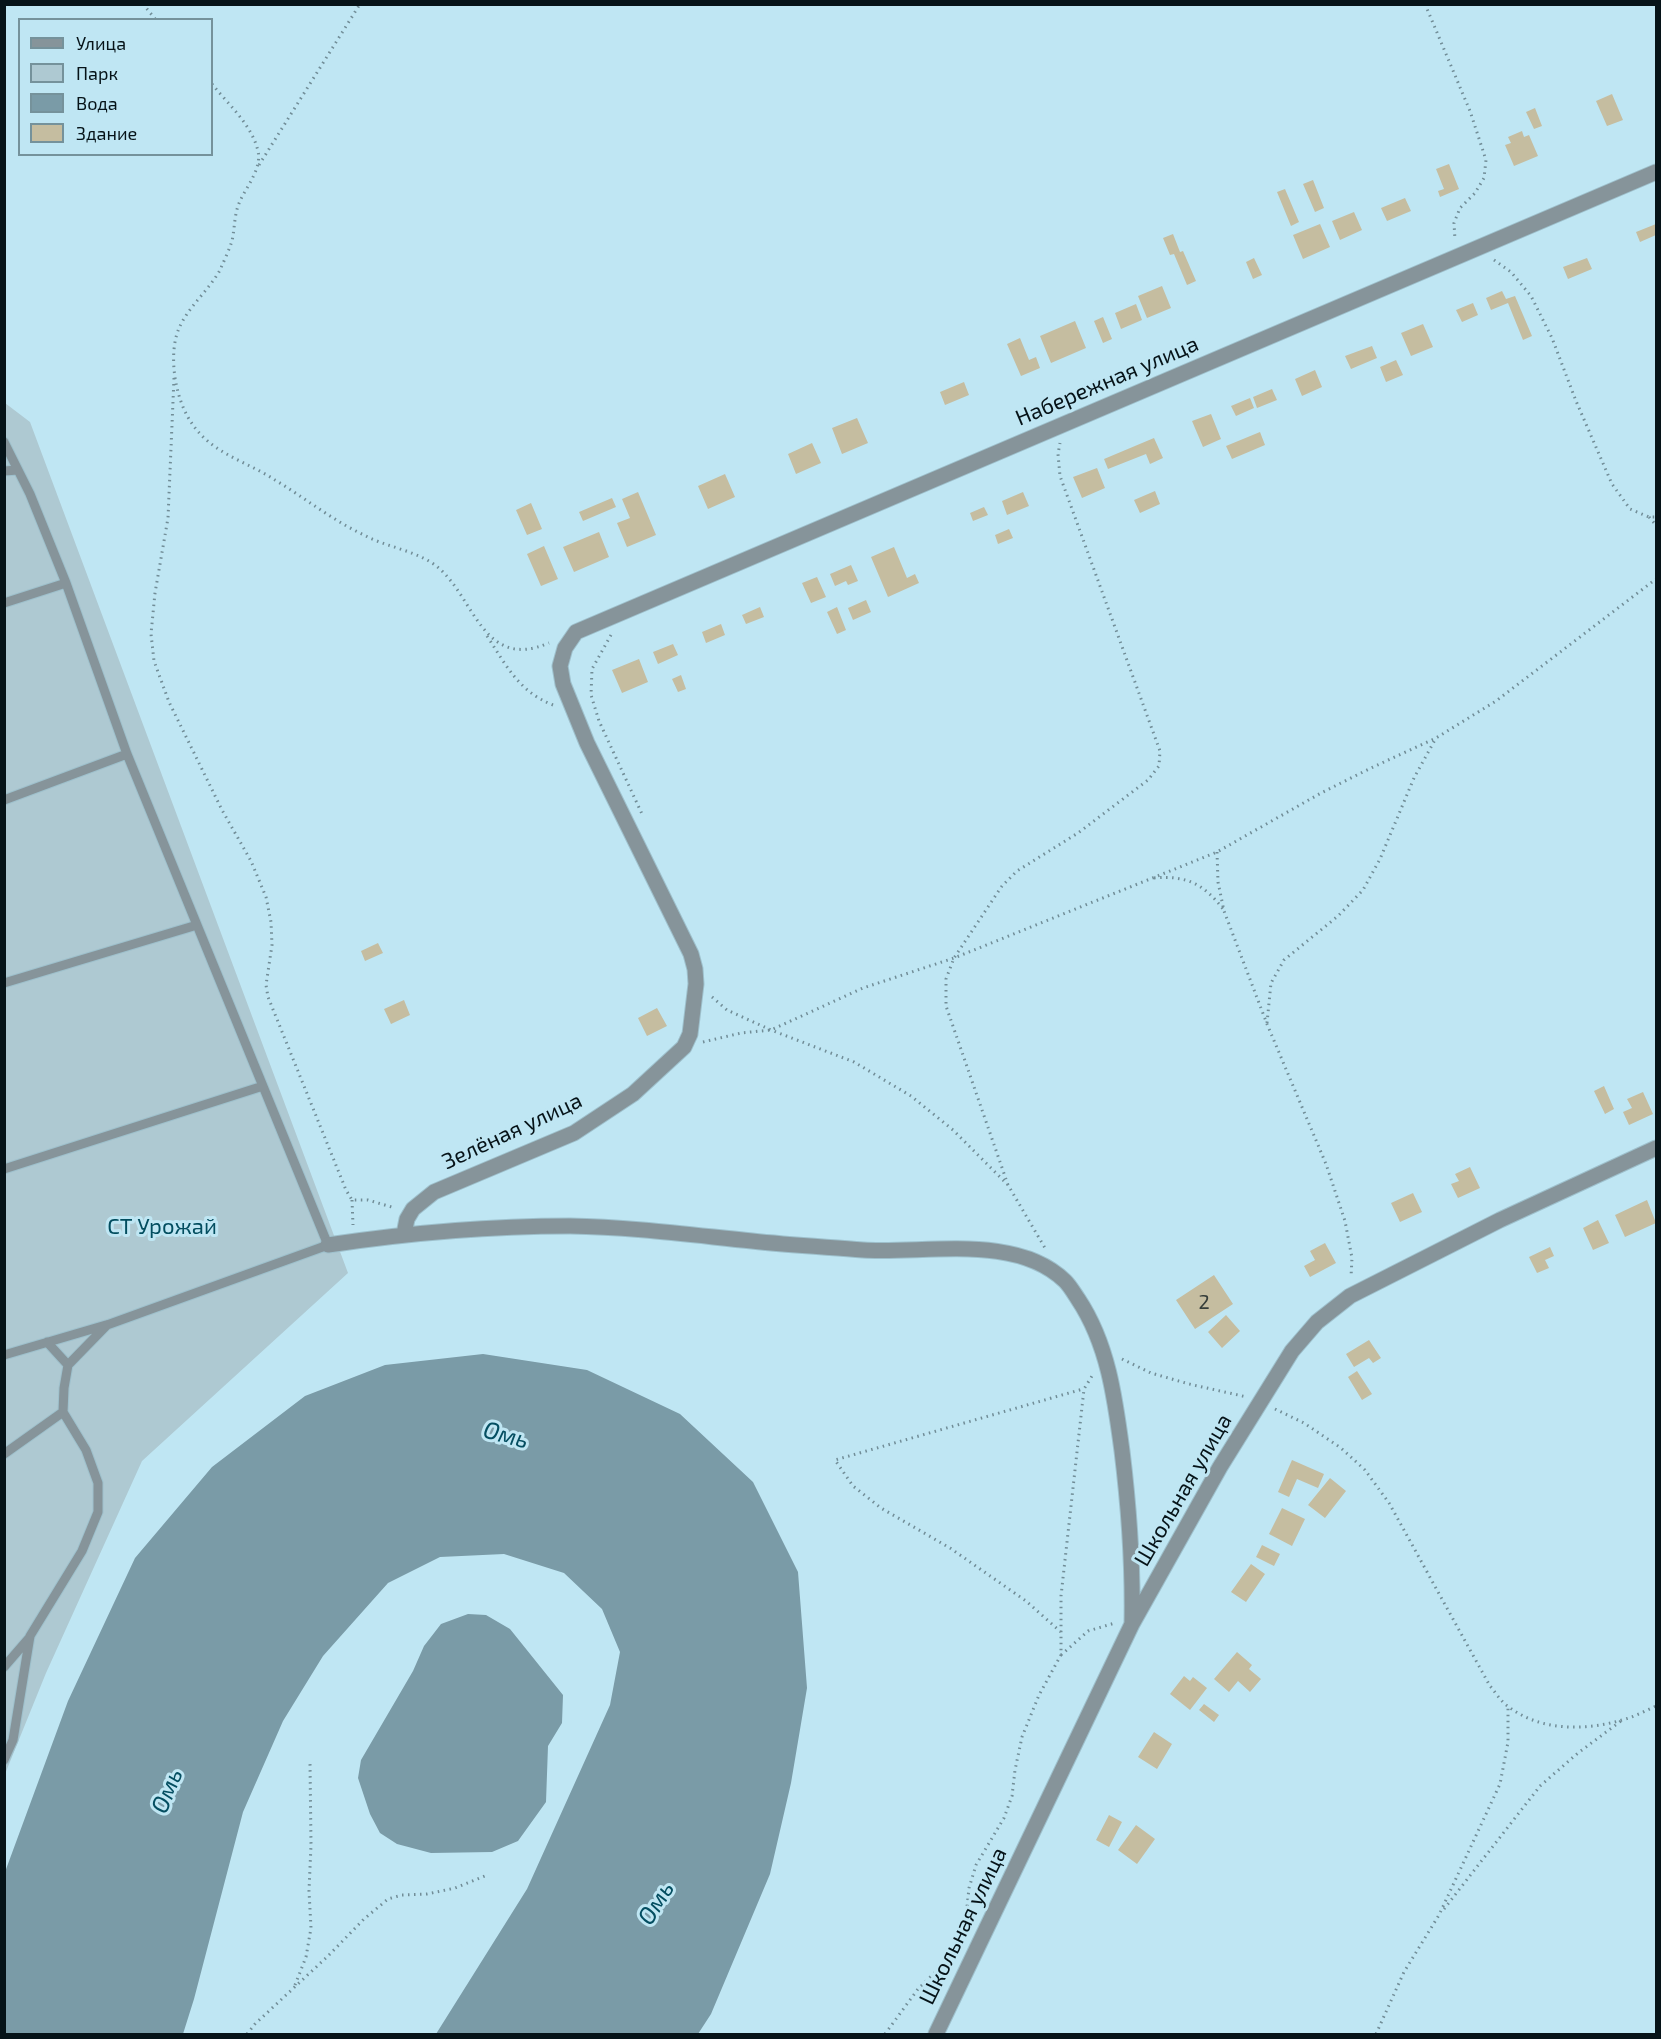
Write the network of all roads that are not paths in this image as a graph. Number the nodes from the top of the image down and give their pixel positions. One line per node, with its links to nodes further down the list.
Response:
1 (1656, 172): 11 (street, Набережная улица)
2 (4, 442): 3 (lane)
3 (18, 470): 4 (lane); 5 (lane)
4 (4, 471)
5 (66, 584): 6 (lane); 7 (lane)
6 (4, 603)
7 (127, 754): 8 (lane); 9 (lane)
8 (4, 800)
9 (197, 925): 10 (lane); 12 (lane)
10 (4, 983)
11 (684, 1047): 15 (street, Зелёная улица)
12 (263, 1086): 14 (lane); 16 (lane)
13 (1656, 1148): 23 (street, Школьная улица)
14 (4, 1169)
15 (405, 1227): 16 (street); 23 (street)
16 (328, 1245): 17 (lane)
17 (107, 1325): 18 (lane); 20 (lane)
18 (47, 1342): 19 (lane); 20 (lane)
19 (4, 1355)
20 (68, 1365): 21 (lane)
21 (63, 1412): 22 (lane); 24 (lane)
22 (4, 1454)
23 (1132, 1624): 27 (street, Школьная улица)
24 (30, 1636): 25 (lane); 26 (lane)
25 (4, 1667)
26 (4, 1760)
27 (936, 2034)

